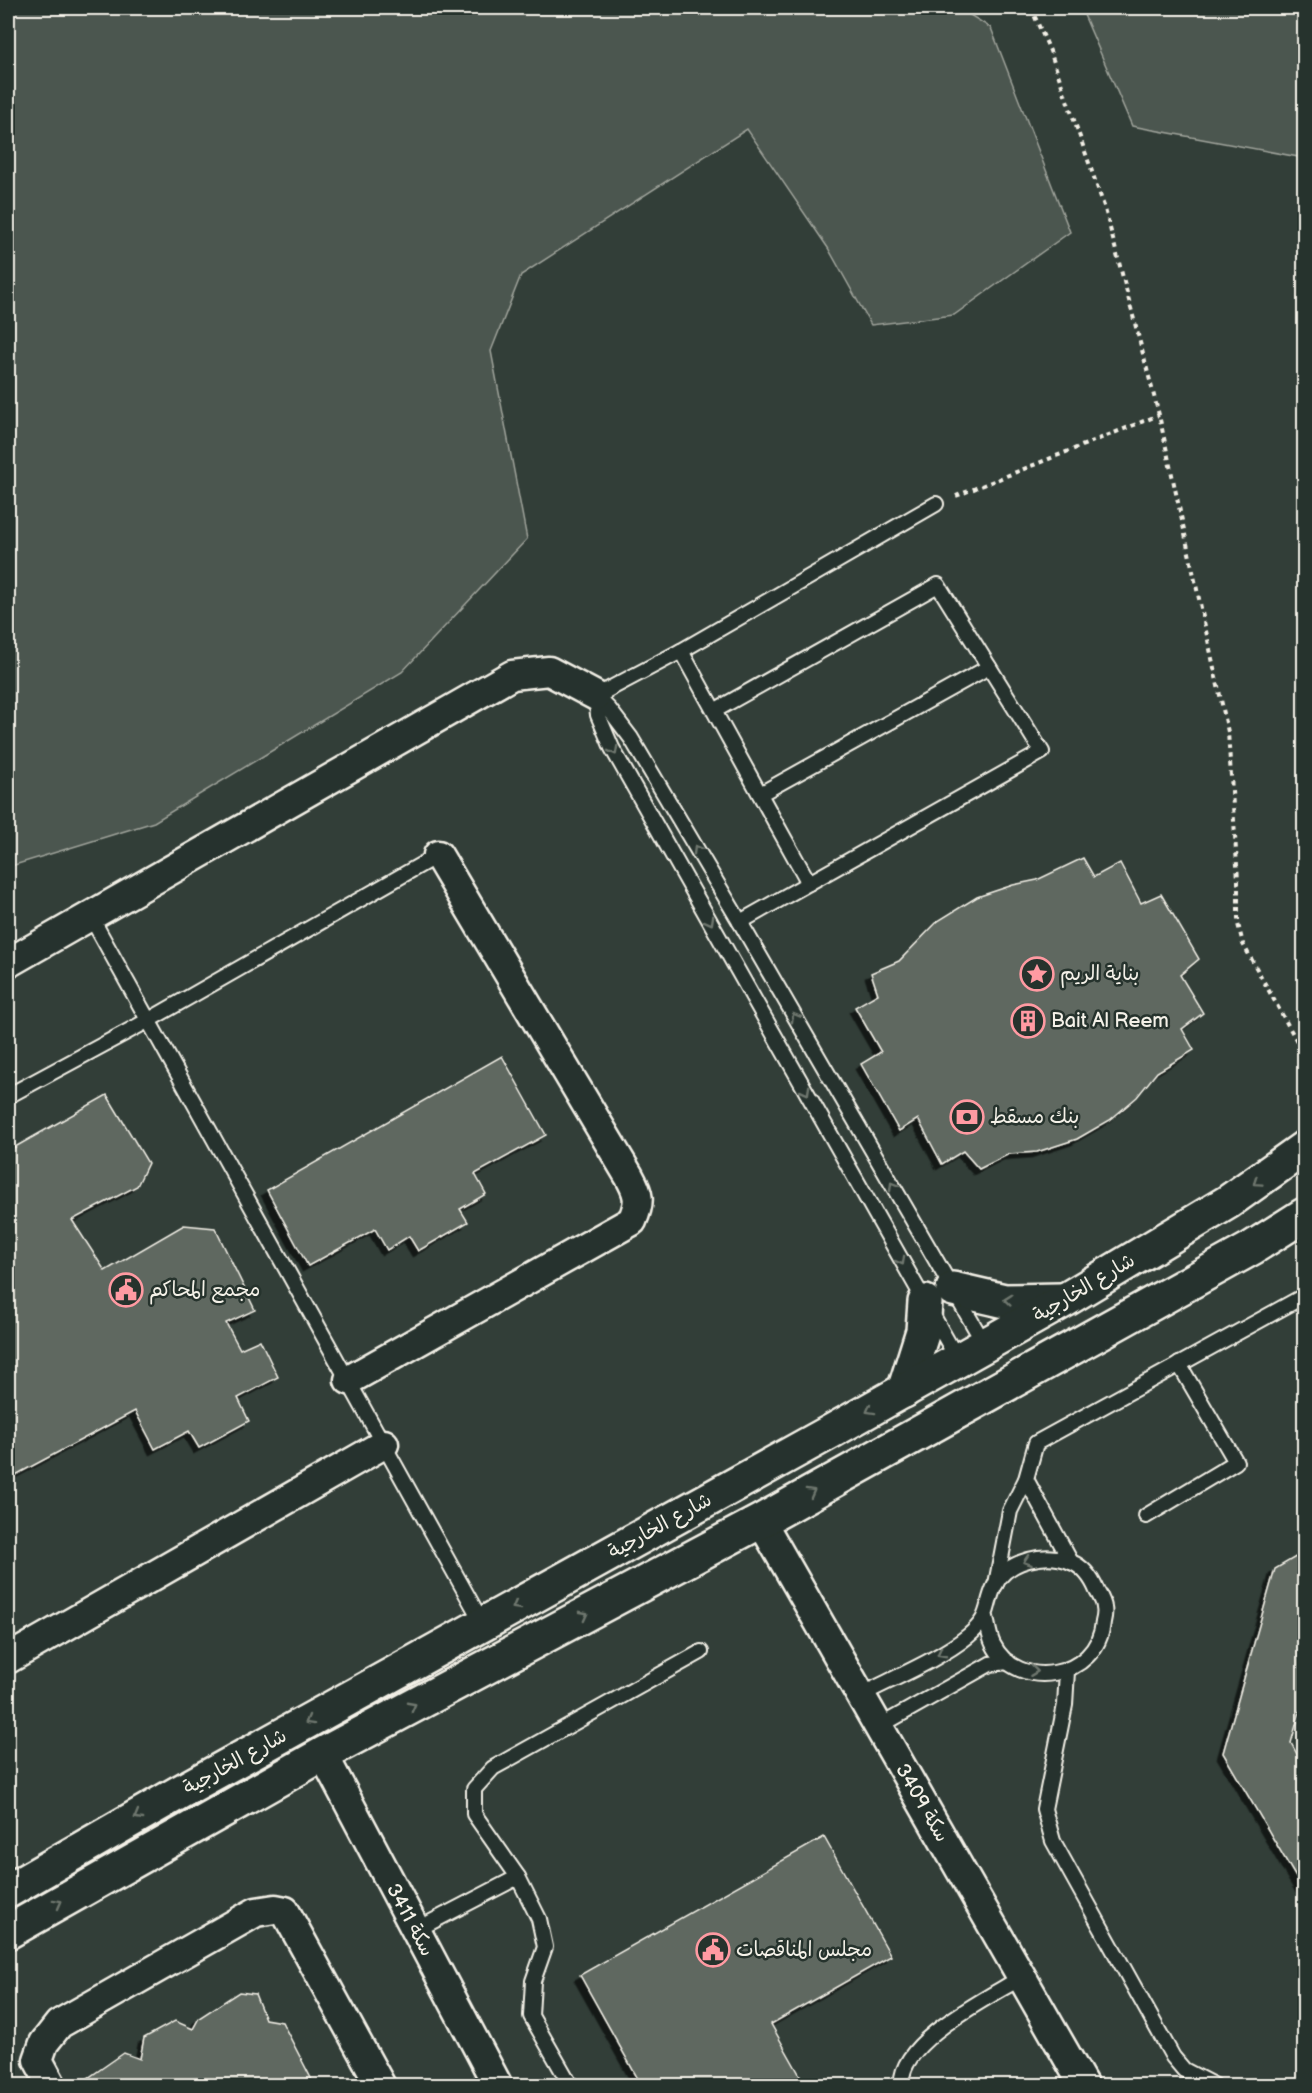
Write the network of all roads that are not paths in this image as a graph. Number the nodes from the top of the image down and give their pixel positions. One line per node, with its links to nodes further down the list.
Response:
1 (936, 504): 2 (lane)
2 (681, 651): 4 (lane); 5 (lane)
3 (989, 667): 5 (lane); 6 (lane); 8 (lane)
4 (596, 696): 9 (street); 10 (lane, one-way to 4); 16 (lane, one-way to 16)
5 (714, 711): 6 (lane)
6 (760, 794): 8 (lane)
7 (438, 855): 12 (lane); 21 (street)
8 (809, 883): 10 (lane)
9 (91, 916): 11 (street); 12 (lane)
10 (740, 922): 16 (lane, one-way to 10)
11 (8, 963)
12 (149, 1020): 13 (lane); 21 (lane)
13 (8, 1096)
14 (1305, 1148): 18 (main road, شارع الخارجية, one-way to 18)
15 (1305, 1215): 23 (main road, شارع الخارجية)
16 (939, 1295): 18 (main road, one-way to 16); 19 (lane); 19 (lane); 22 (main road)
17 (1305, 1296): 20 (lane)
18 (1065, 1300): 19 (main road, شارع الخارجية)
19 (972, 1353): 22 (main road, شارع الخارجية); 23 (main road)
20 (1179, 1364): 26 (lane); 27 (lane)
21 (349, 1380): 25 (lane)
22 (904, 1391): 24 (main road, شارع الخارجية, one-way to 24)
23 (993, 1391): 28 (main road, شارع الخارجية, one-way to 23)
24 (832, 1431): 28 (main road); 29 (main road, شارع الخارجية)
25 (384, 1444): 33 (lane); 36 (street)
26 (1026, 1479): 30 (lane); 31 (lane)
27 (1146, 1516)
28 (761, 1521): 29 (main road); 39 (street, سكة 3409); 41 (main road, شارع الخارجية, one-way to 28)
29 (645, 1534): 33 (main road, شارع الخارجية, one-way to 33)
30 (1071, 1562): 31 (lane, one-way to 31); 38 (lane)
31 (996, 1584): 32 (lane)
32 (986, 1617): 37 (lane); 39 (lane, one-way to 39)
33 (483, 1624): 35 (main road, شارع الخارجية)
34 (701, 1652): 43 (lane)
35 (429, 1654): 41 (main road); 42 (main road, شارع الخارجية, one-way to 42)
36 (8, 1659)
37 (1008, 1662): 38 (lane, one-way to 38); 40 (lane)
38 (1067, 1671): 54 (lane)
39 (861, 1695): 40 (street, سكة 3409)
40 (878, 1727): 47 (street, سكة 3409)
41 (323, 1754): 42 (main road); 45 (street, سكة 3411); 46 (main road, شارع الخارجية, one-way to 41)
42 (180, 1792): 44 (main road, شارع الخارجية, one-way to 44)
43 (518, 1877): 45 (lane); 51 (lane)
44 (8, 1891)
45 (416, 1930): 50 (street, سكة 3411)
46 (8, 1932)
47 (1022, 1977): 52 (lane); 53 (street, سكة 3409)
48 (52, 2085): 49 (street)
49 (381, 2085)
50 (498, 2085)
51 (571, 2085)
52 (902, 2085)
53 (1084, 2085)
54 (1215, 2085)

